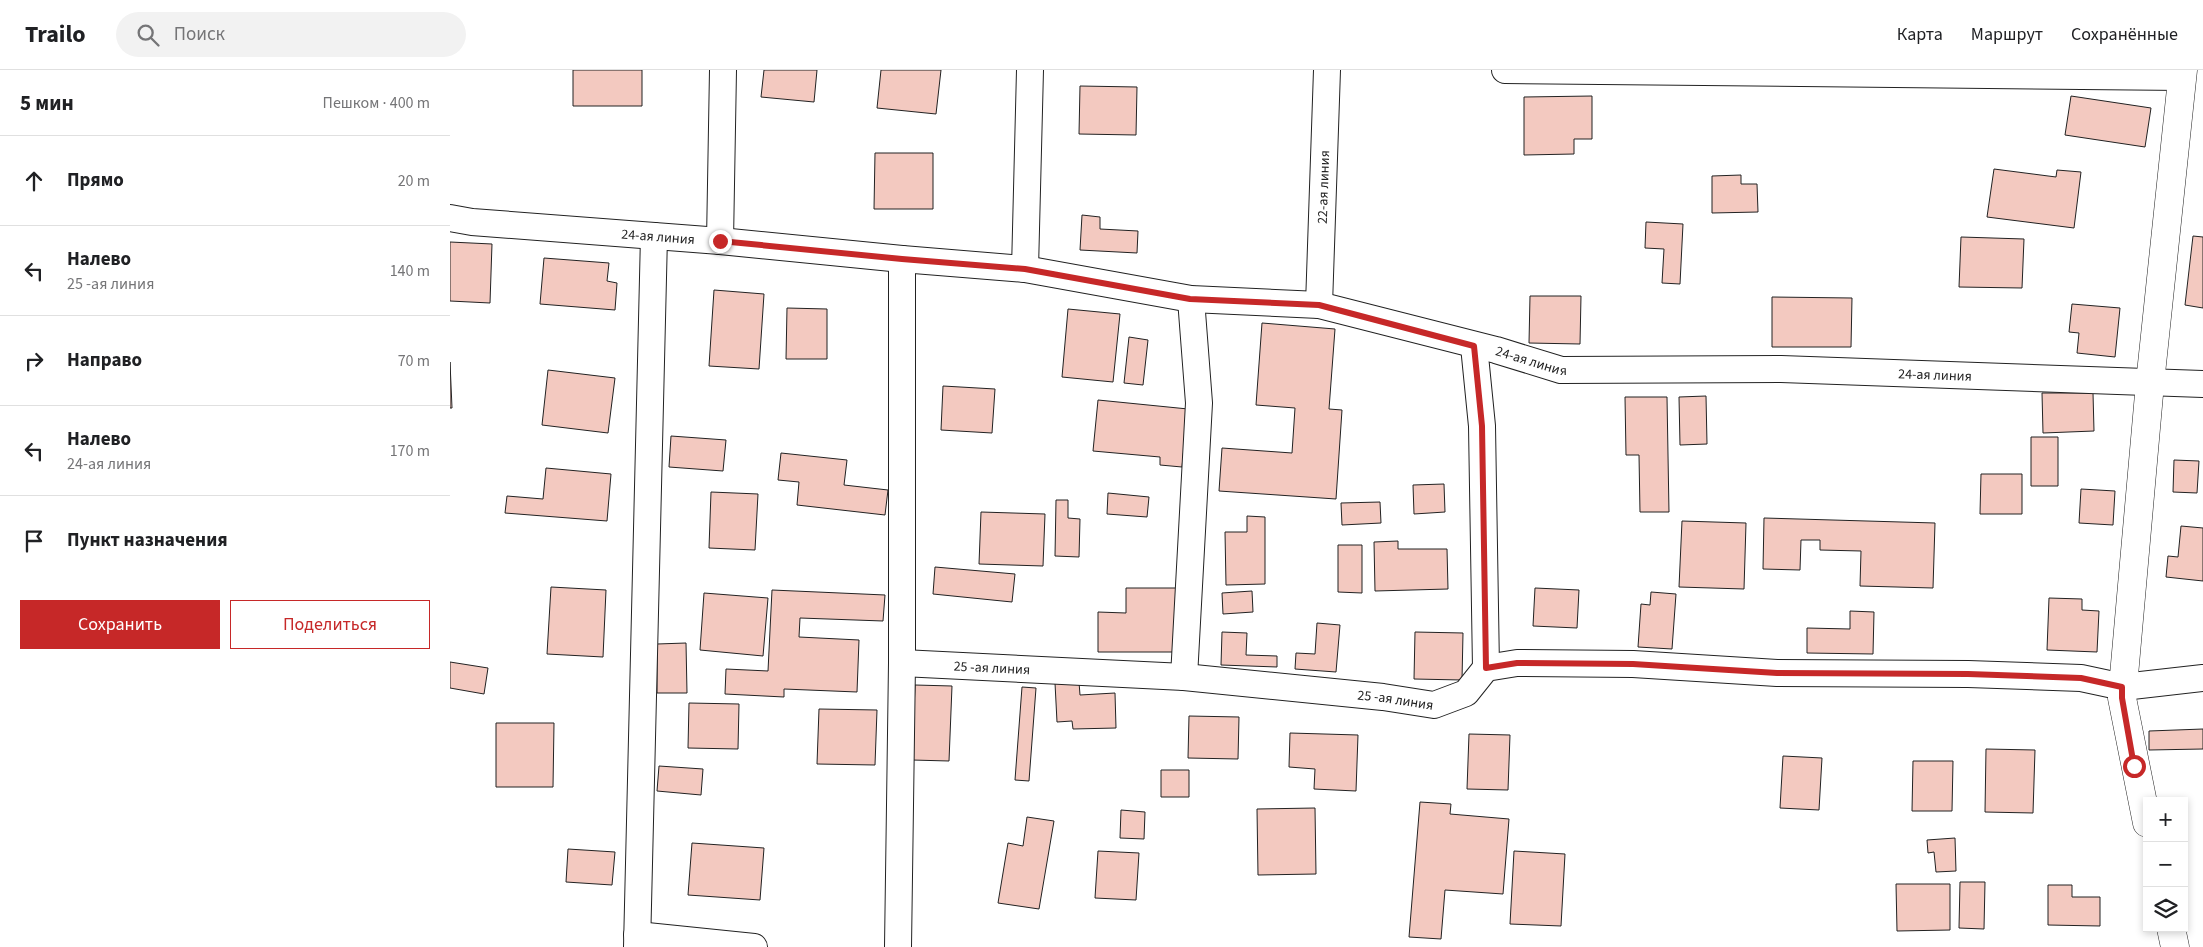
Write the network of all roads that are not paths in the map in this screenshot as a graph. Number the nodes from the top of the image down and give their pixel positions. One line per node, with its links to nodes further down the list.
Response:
1 (723, 70): 8 (street)
2 (1030, 70): 10 (street)
3 (1327, 70): 12 (street, 22-ая линия)
4 (1505, 70): 5 (street)
5 (2182, 73): 14 (street)
6 (450, 218): 7 (street, 24-ая линия)
7 (654, 236): 8 (street, 24-ая линия); 23 (street)
8 (720, 241): 9 (street, 24-ая линия)
9 (902, 259): 10 (street, 24-ая линия); 16 (street)
10 (1025, 269): 11 (street, 24-ая линия)
11 (1190, 299): 12 (street, 24-ая линия); 18 (street)
12 (1319, 305): 13 (street, 24-ая линия)
13 (1474, 346): 14 (street, 24-ая линия); 17 (street)
14 (2150, 384): 15 (street, 24-ая линия); 20 (street)
15 (2203, 384)
16 (902, 663): 18 (street, 25 -ая линия); 25 (street)
17 (1486, 668): 18 (street, 25 -ая линия); 20 (street)
18 (1184, 677)
19 (2203, 678): 20 (street)
20 (2122, 687): 21 (street)
21 (2143, 804)
22 (2172, 932): 26 (street)
23 (637, 941): 24 (street)
24 (754, 947)
25 (898, 947)
26 (2175, 947)

